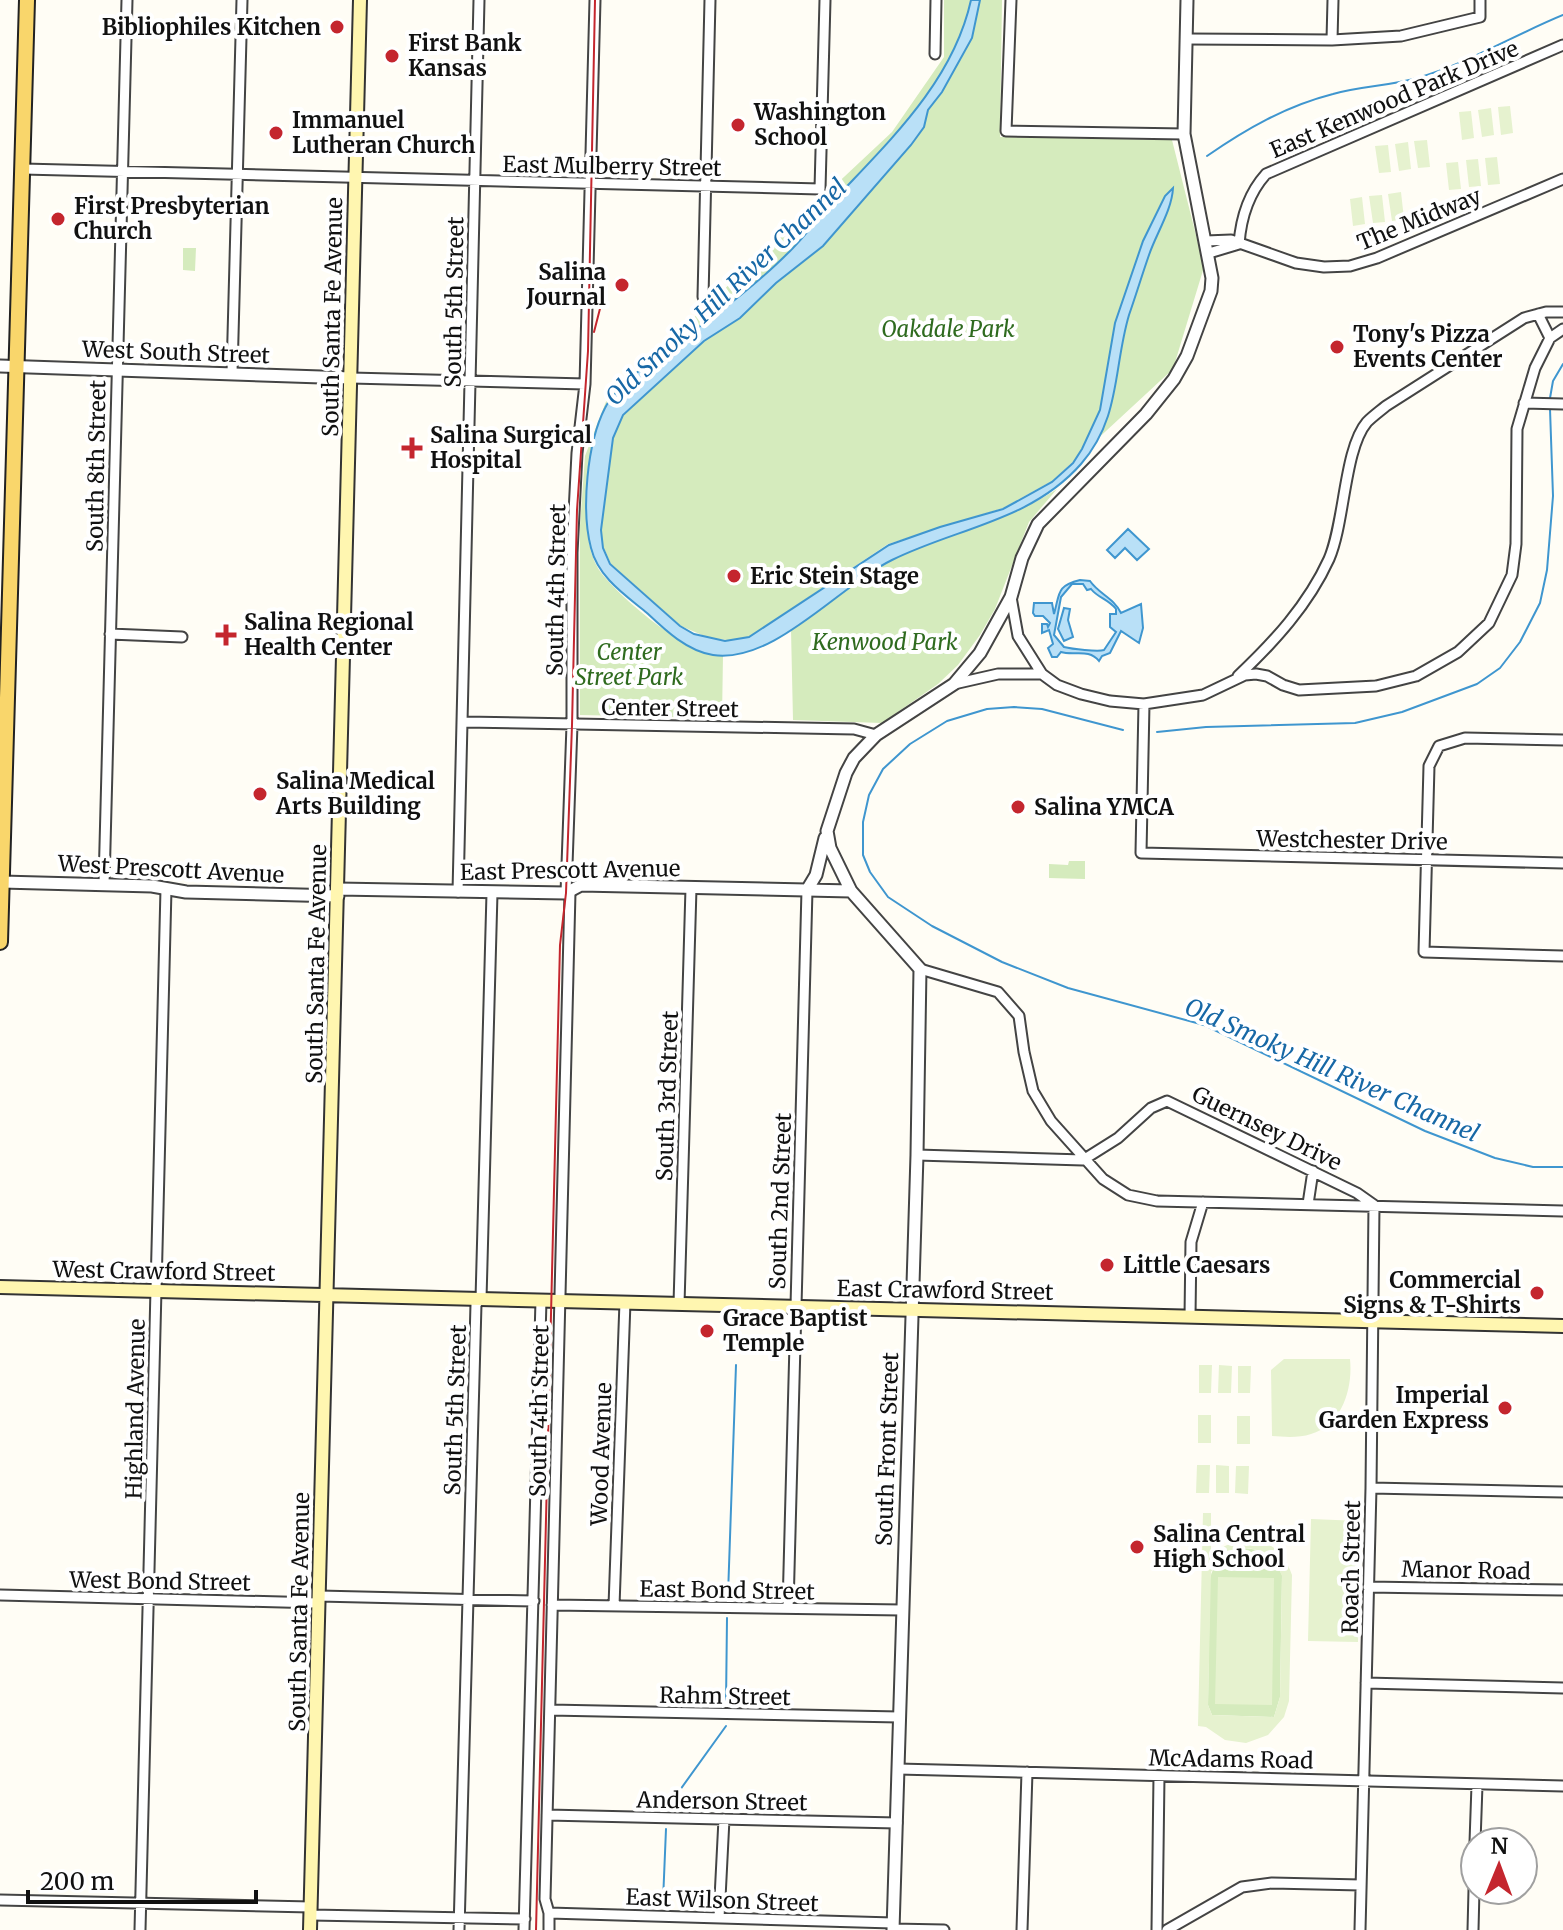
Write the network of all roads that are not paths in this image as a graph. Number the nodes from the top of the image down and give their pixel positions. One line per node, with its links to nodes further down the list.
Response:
1 (27, 0): 19 (main road)
2 (127, 0): 20 (street, South 8th Street)
3 (242, 0): 21 (street)
4 (360, 0): 22 (main road, South Santa Fe Avenue)
5 (479, 0): 24 (street, South 5th Street)
6 (595, 0): 25 (street, South 4th Street)
7 (710, 0): 26 (street)
8 (825, 0): 26 (street, East Mulberry Street)
9 (936, 0): 17 (street)
10 (1011, 0): 18 (street)
11 (1187, 0): 14 (street)
12 (1333, 0): 15 (street)
13 (1480, 0): 15 (street)
14 (1187, 39): 15 (street); 18 (street)
15 (1332, 40)
16 (1563, 45): 27 (street, East Kenwood Park Drive)
17 (935, 54)
18 (1184, 134): 28 (street)
19 (23, 169): 20 (street, East Mulberry Street); 35 (main road)
20 (123, 170): 21 (street, East Mulberry Street); 36 (street, South 8th Street)
21 (238, 173): 22 (street, East Mulberry Street); 37 (street)
22 (356, 178): 24 (street, East Mulberry Street); 38 (main road, South Santa Fe Avenue)
23 (1563, 179): 27 (street, The Midway)
24 (475, 181): 25 (street, East Mulberry Street); 39 (street, South 5th Street)
25 (591, 184): 26 (street, East Mulberry Street); 40 (street, South 4th Street)
26 (706, 186): 29 (street)
27 (1239, 244): 28 (street)
28 (1208, 247): 43 (street)
29 (703, 297)
30 (1563, 312): 31 (street)
31 (1538, 314): 33 (street); 47 (street)
32 (1563, 329): 33 (street)
33 (1550, 338): 41 (street)
34 (0, 366): 35 (street, West South Street)
35 (18, 367): 36 (street, West South Street); 44 (main road)
36 (116, 370): 37 (street, West South Street); 45 (street, South 8th Street)
37 (232, 373): 38 (street, West South Street)
38 (351, 378): 39 (street); 67 (main road, South Santa Fe Avenue)
39 (471, 382): 40 (street); 53 (street, South 5th Street)
40 (585, 384): 54 (street, South 4th Street)
41 (1524, 403): 42 (street); 49 (street)
42 (1554, 404)
43 (1011, 597): 48 (street); 51 (street)
44 (5, 622): 57 (main road)
45 (110, 634): 46 (street); 61 (street, South 8th Street)
46 (182, 637)
47 (1257, 658): 49 (street); 50 (street)
48 (1042, 674): 51 (street); 52 (street)
49 (1267, 676): 50 (street)
50 (1234, 680): 52 (street)
51 (954, 684): 55 (street)
52 (1144, 704): 59 (street, Westchester Drive)
53 (464, 722): 54 (street, Center Street); 68 (street, South 5th Street)
54 (572, 725): 55 (street, Center Street); 69 (street, South 4th Street)
55 (876, 735): 58 (street)
56 (1563, 740): 59 (street)
57 (3, 759): 66 (main road)
58 (827, 831): 64 (street); 65 (street)
59 (1426, 860): 60 (street, Westchester Drive); 72 (street)
60 (1563, 863)
61 (104, 884): 63 (street, West Prescott Avenue); 66 (street, West Prescott Avenue)
62 (691, 888): 64 (street, East Prescott Avenue); 69 (street, East Prescott Avenue); 88 (street, South 3rd Street)
63 (166, 889): 67 (street, West Prescott Avenue); 82 (street, Highland Avenue)
64 (807, 890): 65 (street, East Prescott Avenue); 89 (street, South 2nd Street)
65 (851, 891): 73 (street)
66 (1, 892): 71 (main road)
67 (338, 892): 68 (street, East Prescott Avenue); 83 (main road, South Santa Fe Avenue)
68 (458, 892): 70 (street, East Prescott Avenue)
69 (568, 892): 70 (street, East Prescott Avenue); 86 (street, South 4th Street)
70 (492, 893): 84 (street, South 5th Street)
71 (0, 942)
72 (1563, 956)
73 (920, 969): 74 (street, South Front Street); 75 (street)
74 (917, 1155): 75 (street); 90 (street, South Front Street)
75 (1083, 1160): 76 (street, Guernsey Drive); 77 (street)
76 (1313, 1171): 78 (street); 79 (street, Guernsey Drive)
77 (1203, 1202): 78 (street); 91 (street)
78 (1308, 1204): 79 (street)
79 (1374, 1205): 80 (street); 92 (street, Roach Street)
80 (1563, 1211)
81 (0, 1287): 82 (main road, West Crawford Street)
82 (156, 1291): 83 (main road, West Crawford Street); 99 (street, Highland Avenue)
83 (327, 1295): 84 (main road, East Crawford Street); 100 (main road, South Santa Fe Avenue)
84 (481, 1299): 85 (main road, East Crawford Street); 101 (street, South 5th Street)
85 (541, 1300): 86 (main road, East Crawford Street); 102 (street, South 4th Street)
86 (560, 1301): 87 (main road, East Crawford Street); 103 (street, South 4th Street)
87 (625, 1302): 88 (main road, East Crawford Street); 104 (street, Wood Avenue)
88 (679, 1304): 89 (main road, East Crawford Street)
89 (795, 1307): 90 (main road, East Crawford Street); 105 (street, South 2nd Street)
90 (911, 1310): 91 (main road, East Crawford Street); 106 (street, South Front Street)
91 (1190, 1317): 92 (main road, East Crawford Street)
92 (1374, 1321): 93 (main road, East Crawford Street); 94 (street, Roach Street)
93 (1563, 1326)
94 (1371, 1488): 95 (street); 96 (street, Roach Street)
95 (1563, 1492)
96 (1368, 1587): 97 (street, Manor Road); 107 (street, Roach Street)
97 (1563, 1590)
98 (0, 1595): 99 (street, West Bond Street)
99 (148, 1599): 100 (street, West Bond Street); 123 (street, Highland Avenue)
100 (319, 1600): 101 (street); 125 (main road, South Santa Fe Avenue)
101 (468, 1600): 102 (street); 128 (street, South 5th Street)
102 (534, 1601): 130 (street, South 4th Street)
103 (552, 1605): 104 (street, East Bond Street); 109 (street, South 4th Street)
104 (614, 1606): 105 (street, East Bond Street)
105 (788, 1608): 106 (street, East Bond Street)
106 (902, 1610): 110 (street, South Front Street)
107 (1366, 1683): 108 (street); 114 (street, Roach Street)
108 (1563, 1688)
109 (550, 1710): 110 (street, Rahm Street); 117 (street, South 4th Street)
110 (899, 1717): 111 (street, South Front Street)
111 (898, 1769): 112 (street, McAdams Road); 119 (street, South Front Street)
112 (1027, 1772): 113 (street, McAdams Road); 139 (street)
113 (1159, 1776): 114 (street, McAdams Road); 140 (street)
114 (1364, 1780): 115 (street, McAdams Road); 121 (street, Roach Street)
115 (1477, 1785): 116 (street, McAdams Road); 120 (street)
116 (1563, 1786)
117 (547, 1815): 118 (street, Anderson Street); 126 (street, South 4th Street)
118 (724, 1819): 119 (street, Anderson Street); 129 (street)
119 (897, 1823): 132 (street, South Front Street)
120 (1476, 1826)
121 (1361, 1885): 141 (street); 142 (street, Roach Street)
122 (0, 1900): 123 (street)
123 (141, 1903): 125 (street); 133 (street, Highland Avenue)
124 (1474, 1906): 143 (street)
125 (311, 1911): 128 (street); 134 (main road, South Santa Fe Avenue)
126 (549, 1913): 127 (street, East Wilson Street); 136 (street, South 4th Street)
127 (664, 1916): 129 (street, East Wilson Street); 137 (street)
128 (459, 1918): 130 (street); 135 (street, South 5th Street)
129 (719, 1918): 131 (street, East Wilson Street)
130 (524, 1925)
131 (777, 1925): 132 (street, East Wilson Street)
132 (893, 1927): 138 (street, East Wilson Street)
133 (140, 1930)
134 (310, 1930)
135 (459, 1930)
136 (549, 1930)
137 (663, 1930)
138 (944, 1930)
139 (1022, 1930)
140 (1157, 1930)
141 (1167, 1930)
142 (1360, 1930)
143 (1473, 1930)

